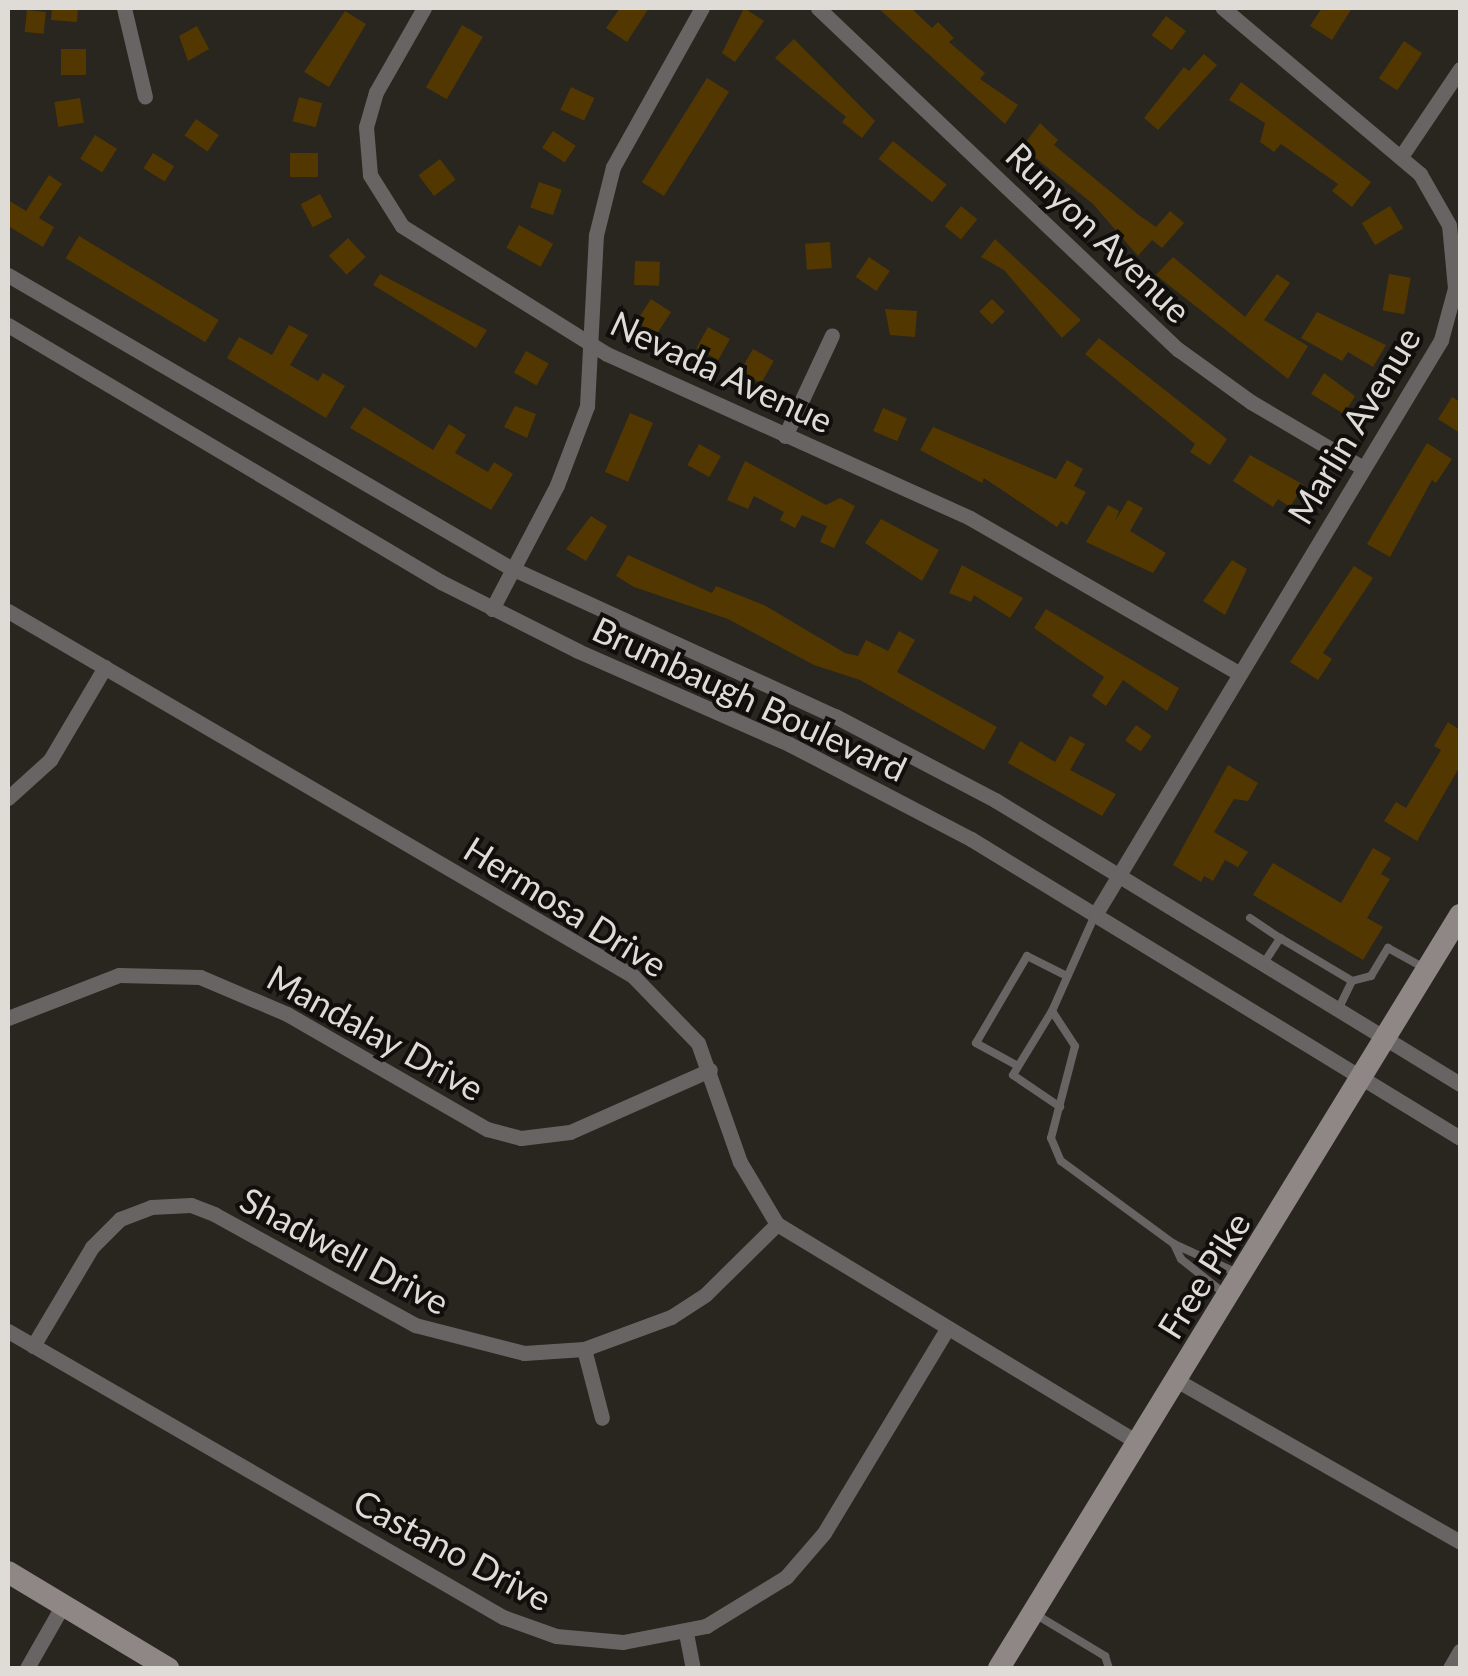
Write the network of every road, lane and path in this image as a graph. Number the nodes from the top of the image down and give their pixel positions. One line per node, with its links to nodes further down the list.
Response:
1 (124, 8): 7 (street)
2 (424, 8): 13 (street, Nevada Avenue)
3 (702, 8): 13 (street)
4 (818, 8): 15 (street, Runyon Avenue)
5 (1223, 8): 8 (street, Marlin Avenue)
6 (1460, 69): 8 (street)
7 (146, 96)
8 (1402, 154): 9 (street, Marlin Avenue)
9 (1455, 223): 15 (street, Marlin Avenue)
10 (8, 274): 16 (street, Brumbaugh Boulevard)
11 (8, 325): 17 (street, Brumbaugh Boulevard)
12 (832, 335): 14 (street)
13 (593, 345): 14 (street, Nevada Avenue); 16 (street)
14 (785, 436): 20 (street, Nevada Avenue)
15 (1364, 468): 20 (street, Marlin Avenue)
16 (509, 568): 17 (street); 22 (street, Brumbaugh Boulevard)
17 (492, 609): 23 (street, Brumbaugh Boulevard)
18 (8, 610): 19 (street, Hermosa Drive)
19 (105, 667): 21 (street); 36 (street, Hermosa Drive)
20 (1238, 674): 22 (street, Marlin Avenue)
21 (8, 798)
22 (1120, 874): 23 (street, Marlin Avenue); 27 (street, Brumbaugh Boulevard)
23 (1095, 915): 29 (lane); 37 (street, Brumbaugh Boulevard)
24 (1460, 915): 28 (main road, Free Pike)
25 (1250, 918): 26 (lane)
26 (1280, 938): 27 (lane); 30 (lane)
27 (1264, 963): 31 (street, Brumbaugh Boulevard)
28 (1426, 970): 30 (lane); 34 (main road, Free Pike)
29 (1065, 975): 32 (lane); 35 (lane)
30 (1352, 981): 31 (lane)
31 (1339, 1008): 34 (street, Brumbaugh Boulevard)
32 (1052, 1011): 35 (lane); 39 (lane)
33 (8, 1018): 36 (street, Mandalay Drive)
34 (1385, 1036): 37 (main road, Free Pike); 38 (street, Brumbaugh Boulevard)
35 (1018, 1066): 39 (lane)
36 (710, 1070): 41 (street, Hermosa Drive)
37 (1363, 1076): 40 (street, Brumbaugh Boulevard); 43 (main road, Free Pike)
38 (1460, 1084)
39 (1060, 1106): 42 (lane)
40 (1460, 1138)
41 (777, 1224): 45 (street, Hermosa Drive); 48 (street, Shadwell Drive)
42 (1174, 1244): 43 (lane); 44 (lane)
43 (1243, 1276): 44 (main road, Free Pike)
44 (1230, 1298): 49 (main road, Free Pike)
45 (947, 1329): 51 (street, Hermosa Drive); 56 (street, Castano Drive)
46 (8, 1331): 47 (street, Castano Drive)
47 (33, 1346): 48 (street, Shadwell Drive); 56 (street, Castano Drive)
48 (584, 1348): 50 (street)
49 (1178, 1382): 51 (main road, Free Pike); 52 (street)
50 (602, 1418)
51 (1139, 1443): 55 (main road, Free Pike)
52 (1460, 1542)
53 (8, 1572): 54 (main road)
54 (63, 1606): 58 (street); 59 (main road)
55 (1033, 1613): 61 (main road, Free Pike); 62 (lane)
56 (686, 1634): 60 (street)
57 (1460, 1652): 63 (street)
58 (27, 1668)
59 (168, 1668)
60 (693, 1668)
61 (999, 1668)
62 (1109, 1668)
63 (1450, 1668)

